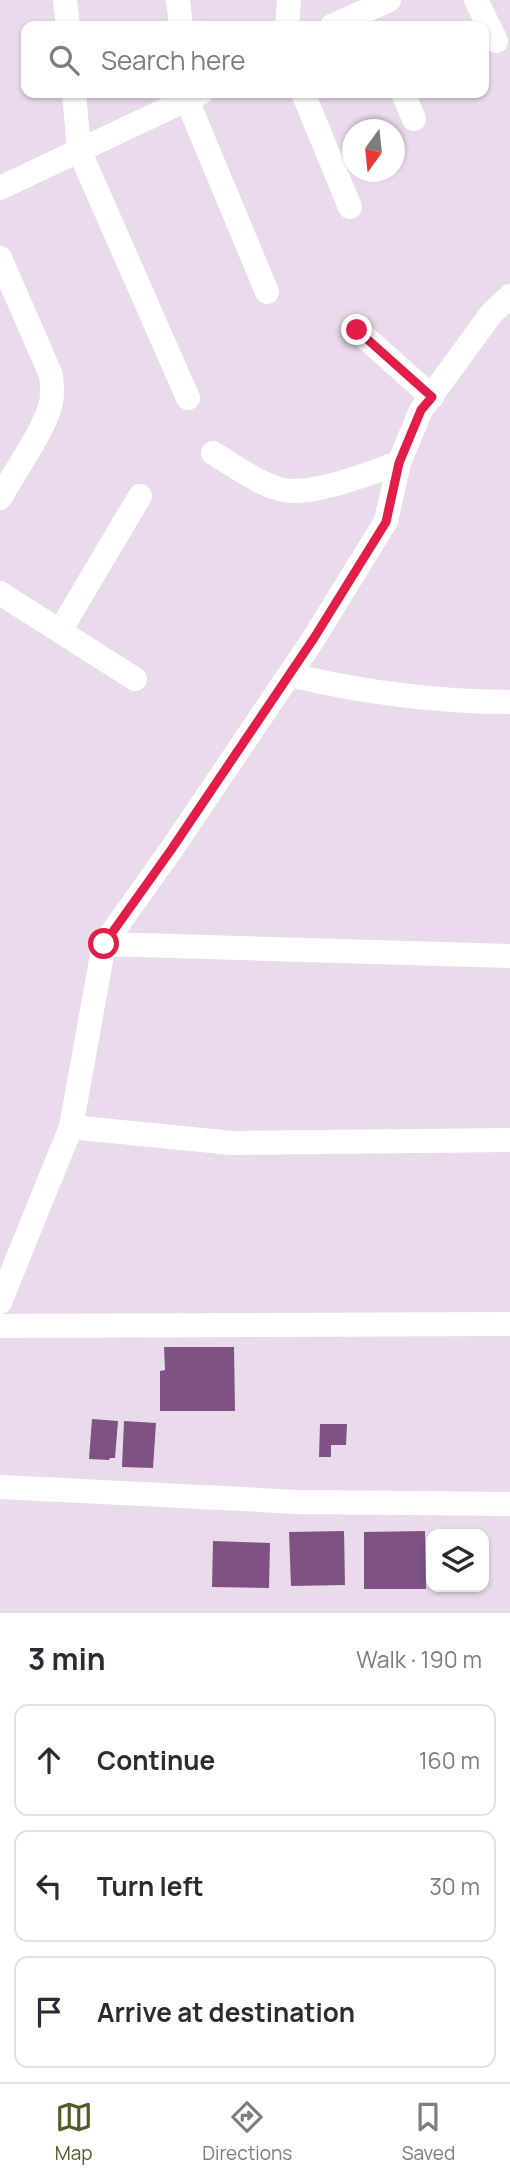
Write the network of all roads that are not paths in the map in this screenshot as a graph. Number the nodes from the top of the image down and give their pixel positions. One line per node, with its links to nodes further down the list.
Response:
1 (65, 0): 6 (street)
2 (178, 0): 7 (street)
3 (289, 0): 8 (street)
4 (476, 0): 10 (street)
5 (381, 7): 9 (street)
6 (67, 21)
7 (180, 21)
8 (287, 21)
9 (345, 21)
10 (486, 21)
11 (489, 27): 12 (street)
12 (496, 41)
13 (74, 98): 19 (street)
14 (185, 98): 19 (street)
15 (192, 98): 23 (street)
16 (305, 98): 21 (street)
17 (405, 98): 18 (street)
18 (414, 120)
19 (79, 150): 20 (street); 27 (street)
20 (0, 188)
21 (350, 207)
22 (0, 258): 31 (street)
23 (267, 292)
24 (510, 296): 26 (street)
25 (357, 330): 26 (street)
26 (432, 397): 29 (street)
27 (188, 398)
28 (213, 453): 29 (street)
29 (399, 463): 34 (street)
30 (140, 496): 33 (street)
31 (0, 498)
32 (0, 593): 33 (street)
33 (60, 631): 35 (street)
34 (290, 675): 36 (street); 37 (street)
35 (135, 678)
36 (510, 702)
37 (104, 944): 38 (street); 39 (street)
38 (510, 956)
39 (71, 1127): 40 (street); 41 (street)
40 (510, 1140)
41 (0, 1302)
42 (510, 1324): 43 (street)
43 (0, 1326)
44 (0, 1487): 45 (street)
45 (510, 1504)

